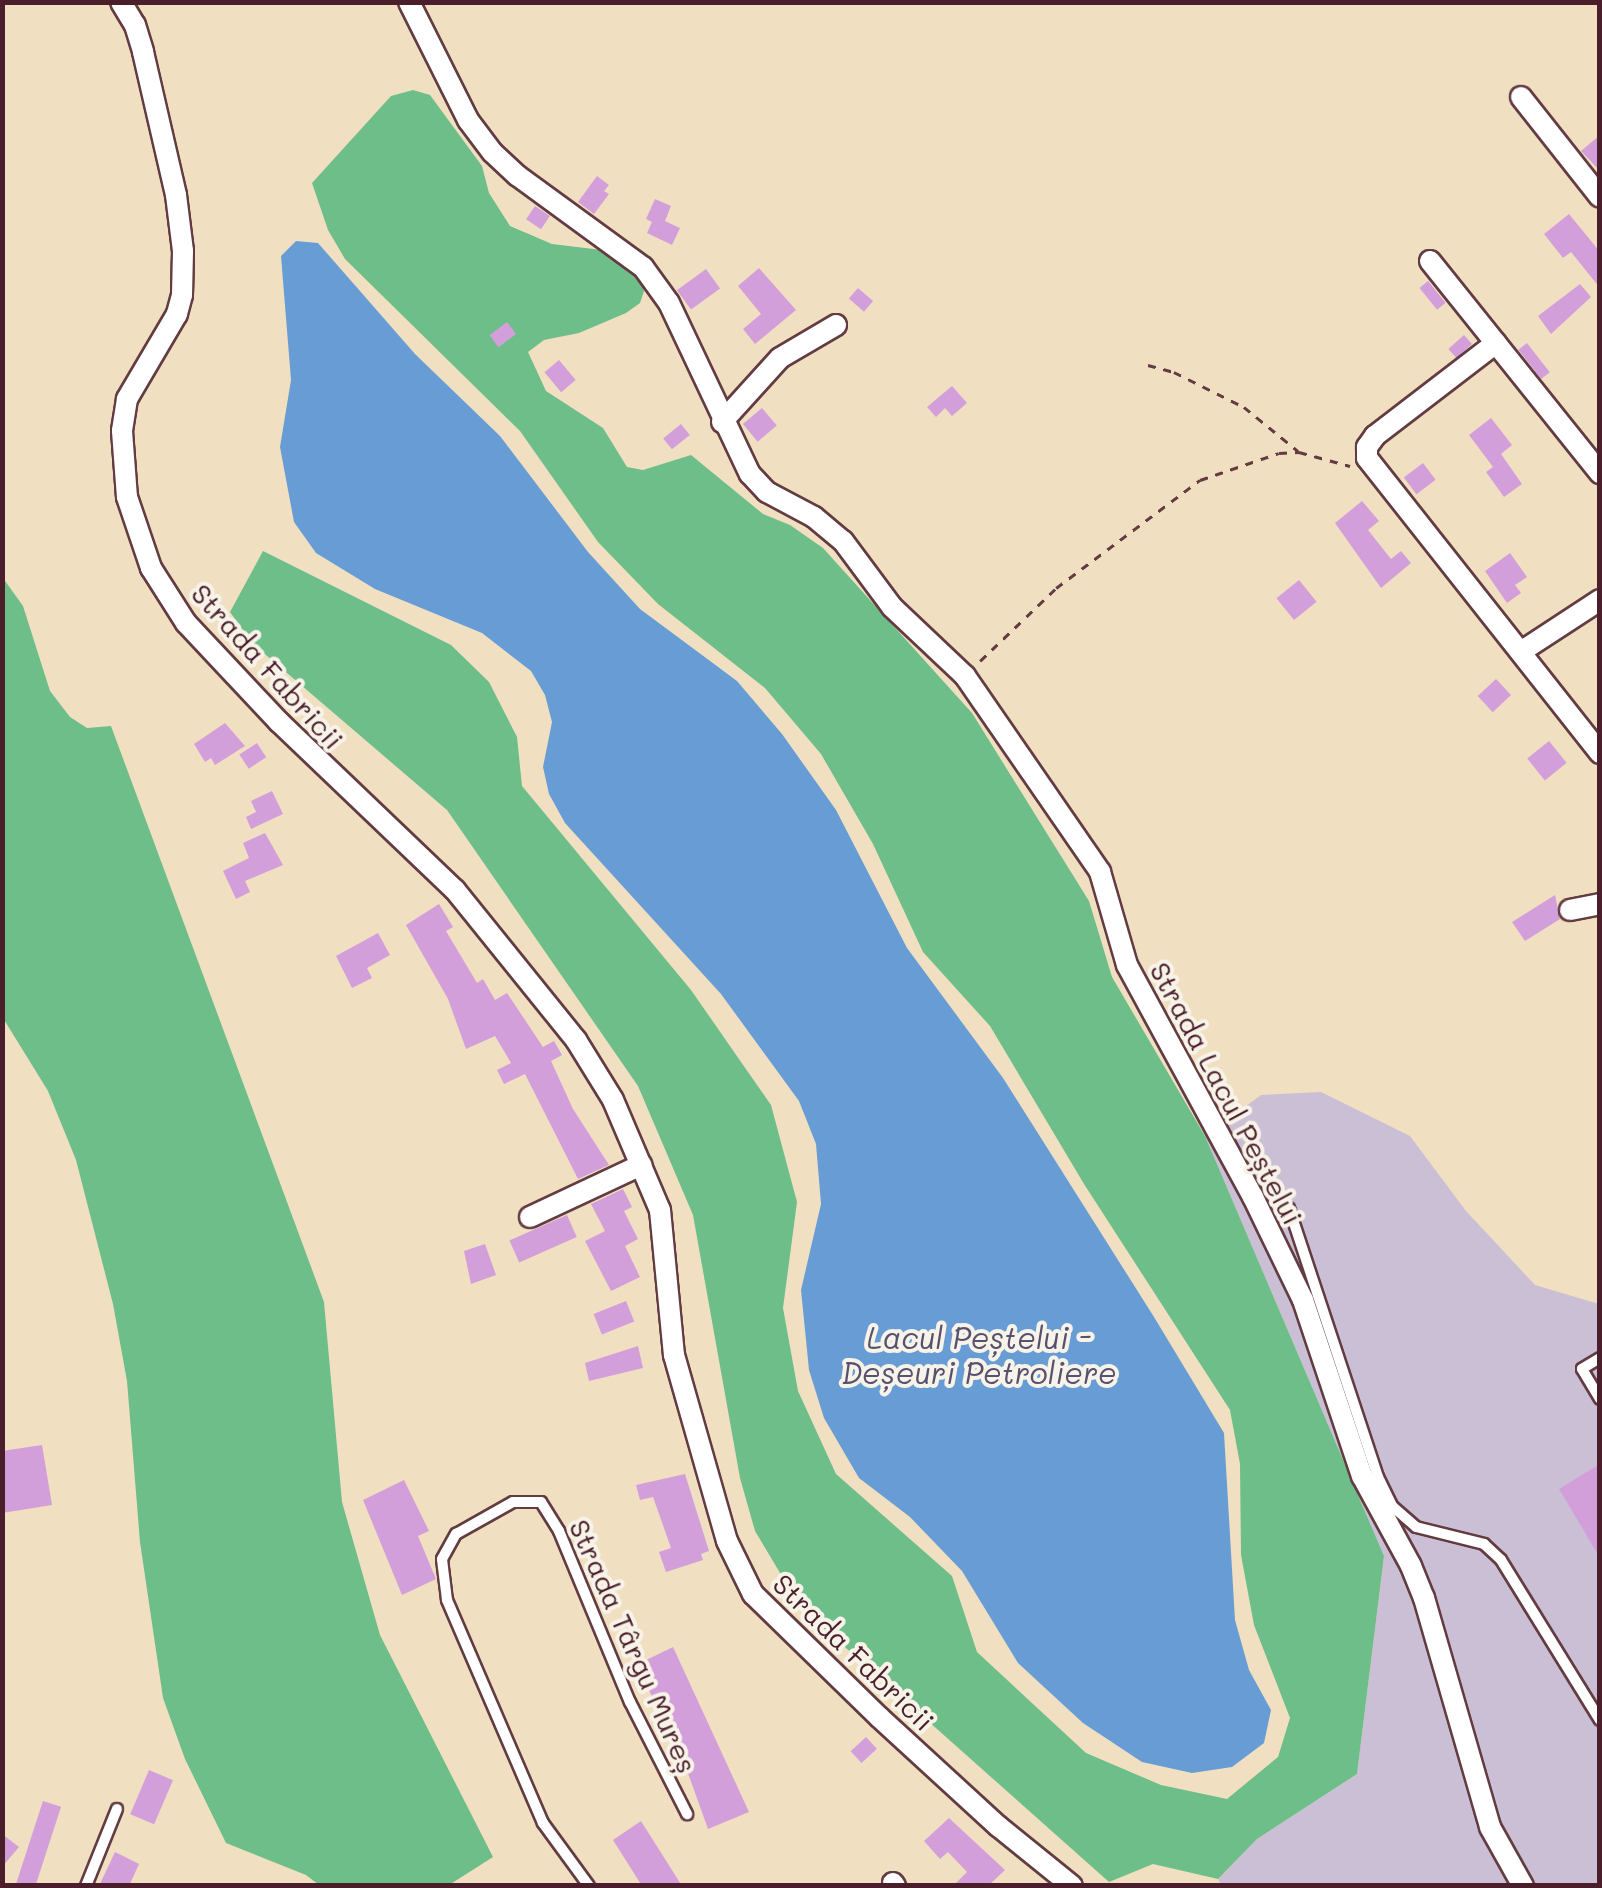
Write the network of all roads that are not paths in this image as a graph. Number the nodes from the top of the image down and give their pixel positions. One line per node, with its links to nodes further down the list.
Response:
1 (121, 2): 15 (street, Strada Fabricii)
2 (409, 2): 8 (street, Strada Lacul Peștelui)
3 (1521, 97): 4 (street)
4 (1600, 197)
5 (1430, 261): 7 (street)
6 (836, 325): 8 (street)
7 (1496, 343): 9 (street); 11 (street)
8 (722, 422): 26 (street, Strada Lacul Peștelui)
9 (1600, 473)
10 (1600, 600): 11 (street)
11 (1522, 651): 12 (street)
12 (1600, 753)
13 (1600, 904): 14 (street)
14 (1570, 910)
15 (641, 1165): 17 (street); 25 (street, Strada Fabricii)
16 (1289, 1208): 20 (lane)
17 (530, 1216)
18 (1600, 1358): 19 (lane)
19 (1600, 1400)
20 (1600, 1720)
21 (117, 1809): 23 (lane)
22 (687, 1814): 24 (lane, Strada Târgu Mureș)
23 (86, 1886)
24 (589, 1886)
25 (1072, 1886)
26 (1524, 1886)

